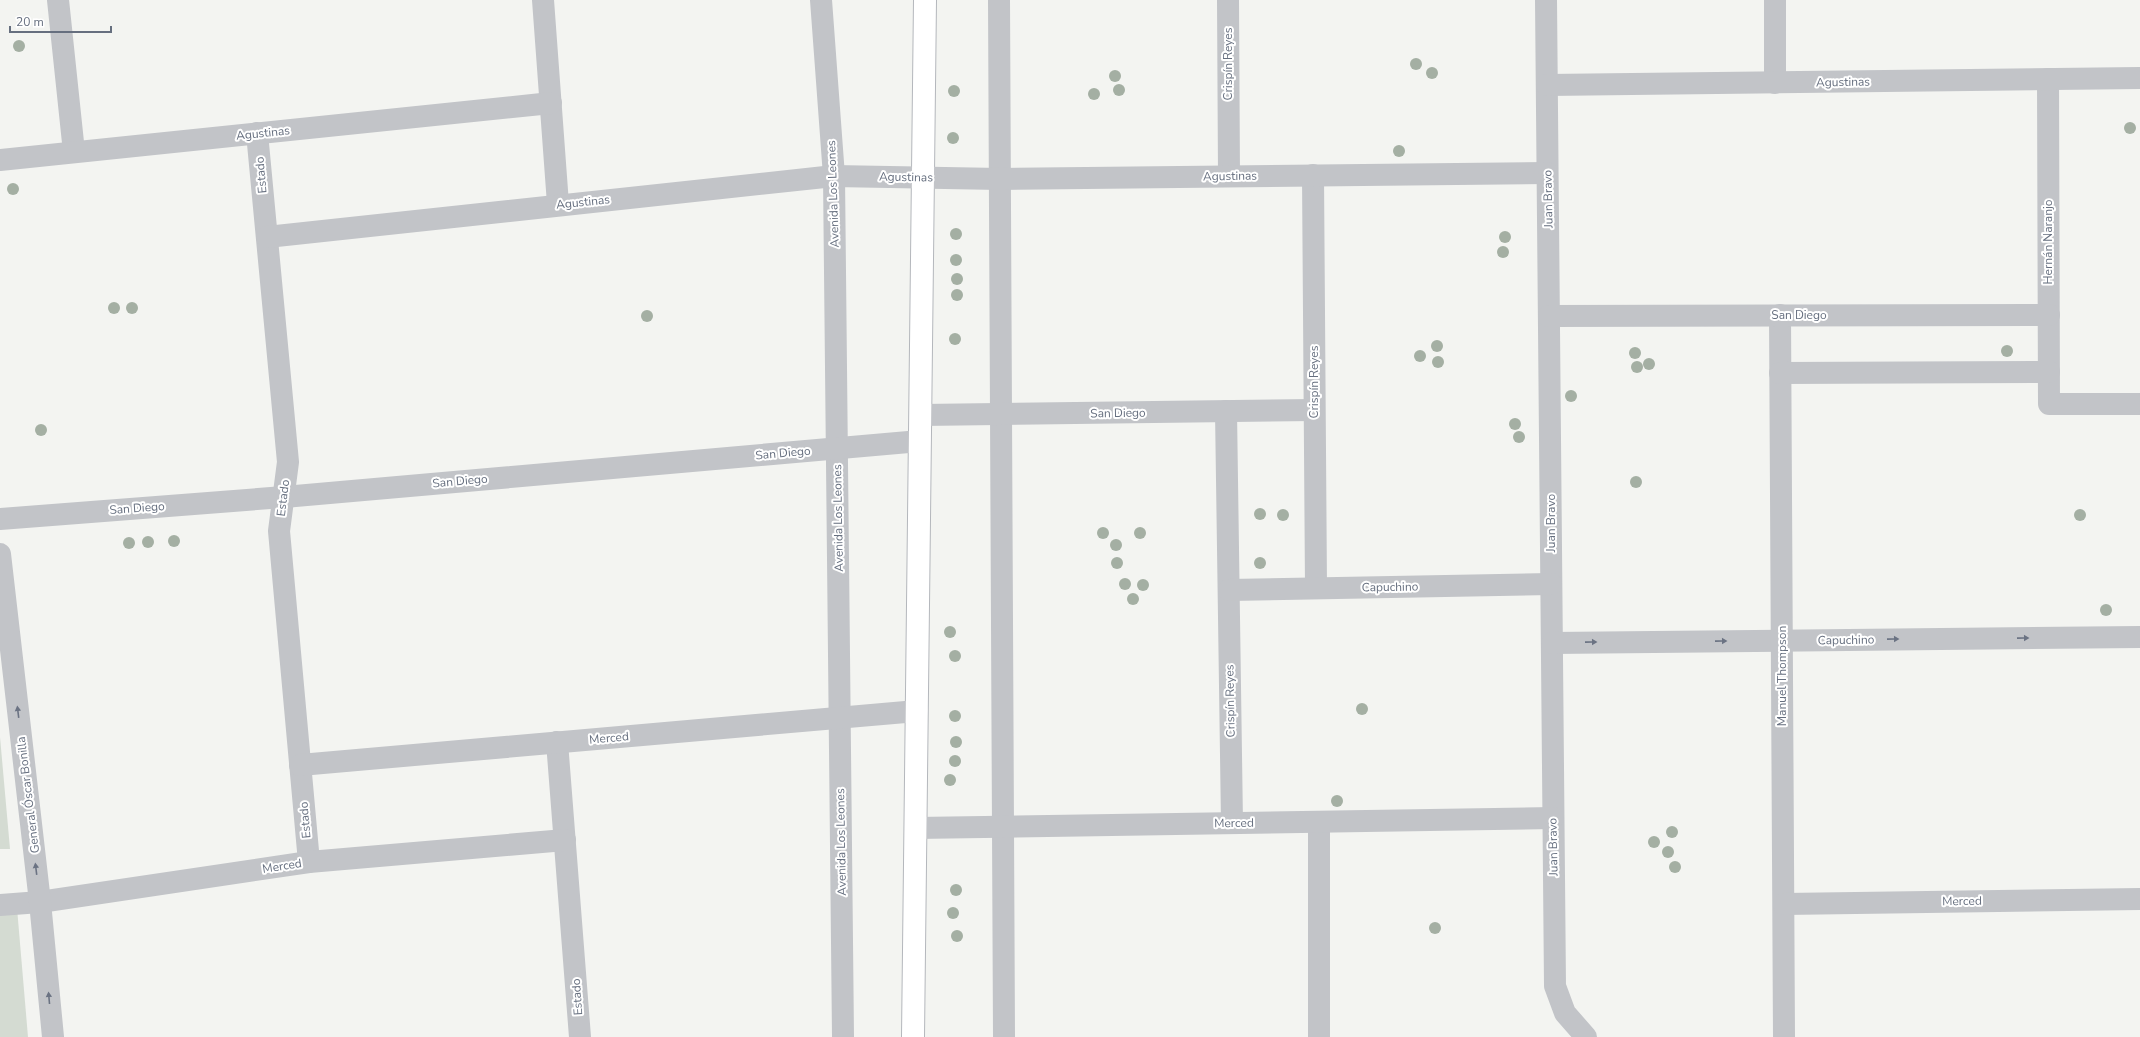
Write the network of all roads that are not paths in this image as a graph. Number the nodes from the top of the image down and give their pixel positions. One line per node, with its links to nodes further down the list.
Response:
1 (58, 0): 15 (street)
2 (543, 0): 13 (street)
3 (821, 0): 19 (street, Avenida Los Leones)
4 (925, 0): 21 (main road)
5 (999, 0): 22 (street)
6 (1228, 0): 20 (street, Crispín Reyes)
7 (1546, 0): 12 (street, Juan Bravo)
8 (1775, 0): 11 (street)
9 (2140, 78): 10 (street, Agustinas)
10 (2048, 79): 11 (street, Agustinas); 26 (street, Hernán Naranjo)
11 (1775, 83): 12 (street, Agustinas)
12 (1547, 85): 17 (street, Juan Bravo)
13 (550, 103): 14 (street, Agustinas); 23 (street)
14 (257, 133): 15 (street, Agustinas); 24 (street, Estado)
15 (74, 152): 16 (street, Agustinas)
16 (0, 160)
17 (1548, 173): 18 (street, Agustinas); 27 (street, Juan Bravo)
18 (1313, 175): 20 (street, Agustinas); 31 (street, Crispín Reyes)
19 (834, 176): 21 (street, Agustinas); 23 (street, Agustinas); 36 (street, Avenida Los Leones)
20 (1229, 176): 22 (street, Agustinas)
21 (922, 178): 22 (street, Agustinas); 34 (main road)
22 (1000, 179): 33 (street)
23 (558, 204): 24 (street, Agustinas)
24 (267, 237): 37 (street, Estado)
25 (1780, 315): 26 (street, San Diego); 27 (street, San Diego); 29 (street, Manuel Thompson)
26 (2048, 315): 28 (street, Hernán Naranjo)
27 (1549, 316): 40 (street, Juan Bravo)
28 (2049, 372): 29 (street); 30 (street, Hernán Naranjo)
29 (1780, 373): 44 (street, Manuel Thompson)
30 (2140, 404)
31 (1314, 410): 32 (street, San Diego); 41 (street, Crispín Reyes)
32 (1226, 411): 33 (street, San Diego); 42 (street, Crispín Reyes)
33 (1001, 414): 34 (street, San Diego); 53 (street)
34 (921, 415): 35 (main road)
35 (920, 441): 36 (street, San Diego); 46 (main road)
36 (837, 448): 37 (street, San Diego); 47 (street, Avenida Los Leones)
37 (284, 497): 38 (street, San Diego); 49 (street, Estado)
38 (0, 519)
39 (0, 554): 58 (street, General Óscar Bonilla, one-way to 39)
40 (1551, 584): 41 (street, Capuchino); 45 (street, Juan Bravo)
41 (1316, 588): 42 (street, Capuchino)
42 (1229, 590): 52 (street, Crispín Reyes)
43 (2140, 637): 44 (street, Capuchino, one-way to 43)
44 (1782, 640): 45 (street, Capuchino, one-way to 44); 59 (street, Manuel Thompson)
45 (1552, 642): 50 (street, Juan Bravo)
46 (917, 711): 47 (street, Merced); 54 (main road)
47 (840, 718): 48 (street, Merced); 63 (street, Avenida Los Leones)
48 (557, 742): 49 (street, Merced); 55 (street, Estado)
49 (300, 765): 56 (street, Estado)
50 (1553, 818): 51 (street, Merced); 67 (street, Juan Bravo)
51 (1319, 822): 52 (street, Merced); 66 (street)
52 (1232, 823): 53 (street, Merced)
53 (1003, 827): 54 (street, Merced); 65 (street)
54 (916, 828): 64 (main road)
55 (566, 840): 56 (street, Merced); 62 (street, Estado)
56 (309, 862): 58 (street, Merced)
57 (2140, 899): 59 (street, Merced)
58 (40, 902): 60 (street, Merced); 61 (street, General Óscar Bonilla, one-way to 58)
59 (1784, 904): 68 (street, Manuel Thompson)
60 (0, 905)
61 (52, 1037)
62 (580, 1037)
63 (843, 1037)
64 (913, 1037)
65 (1004, 1037)
66 (1319, 1037)
67 (1586, 1037)
68 (1784, 1037)

